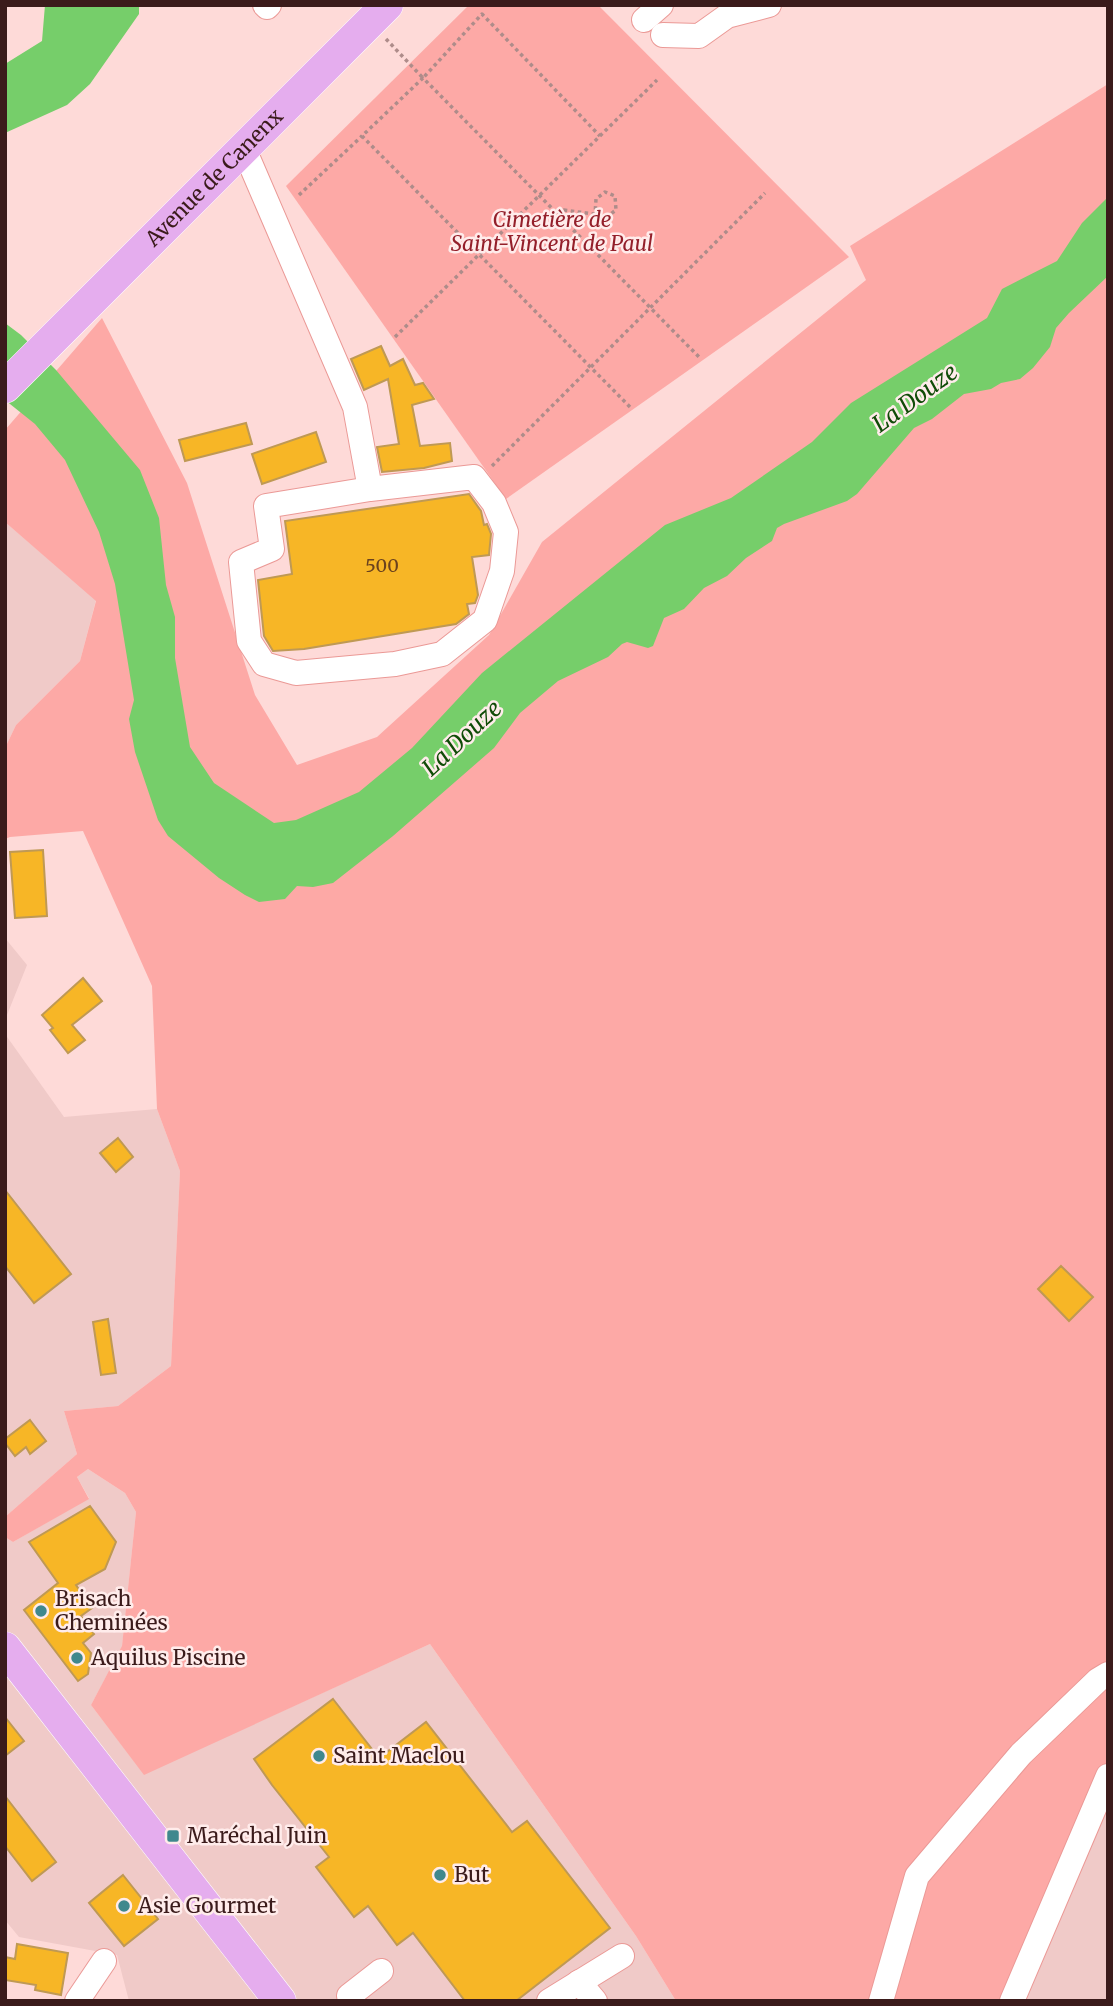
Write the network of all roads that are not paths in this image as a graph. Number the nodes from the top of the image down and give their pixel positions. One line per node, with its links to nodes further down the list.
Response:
1 (769, 5): 3 (lane)
2 (378, 14): 4 (main road, Avenue de Canenx)
3 (656, 20)
4 (244, 149): 5 (main road, Avenue de Canenx); 6 (lane)
5 (5, 387)
6 (370, 489): 6 (lane)
7 (5, 1648): 16 (main road)
8 (1108, 1674): 18 (lane)
9 (1108, 1776): 19 (lane)
10 (622, 1956): 13 (lane)
11 (104, 1961): 15 (lane)
12 (381, 1971): 14 (lane)
13 (587, 1992): 17 (lane)
14 (349, 1996)
15 (76, 2001)
16 (280, 2001)
17 (549, 2001)
18 (881, 2001)
19 (1012, 2001)

